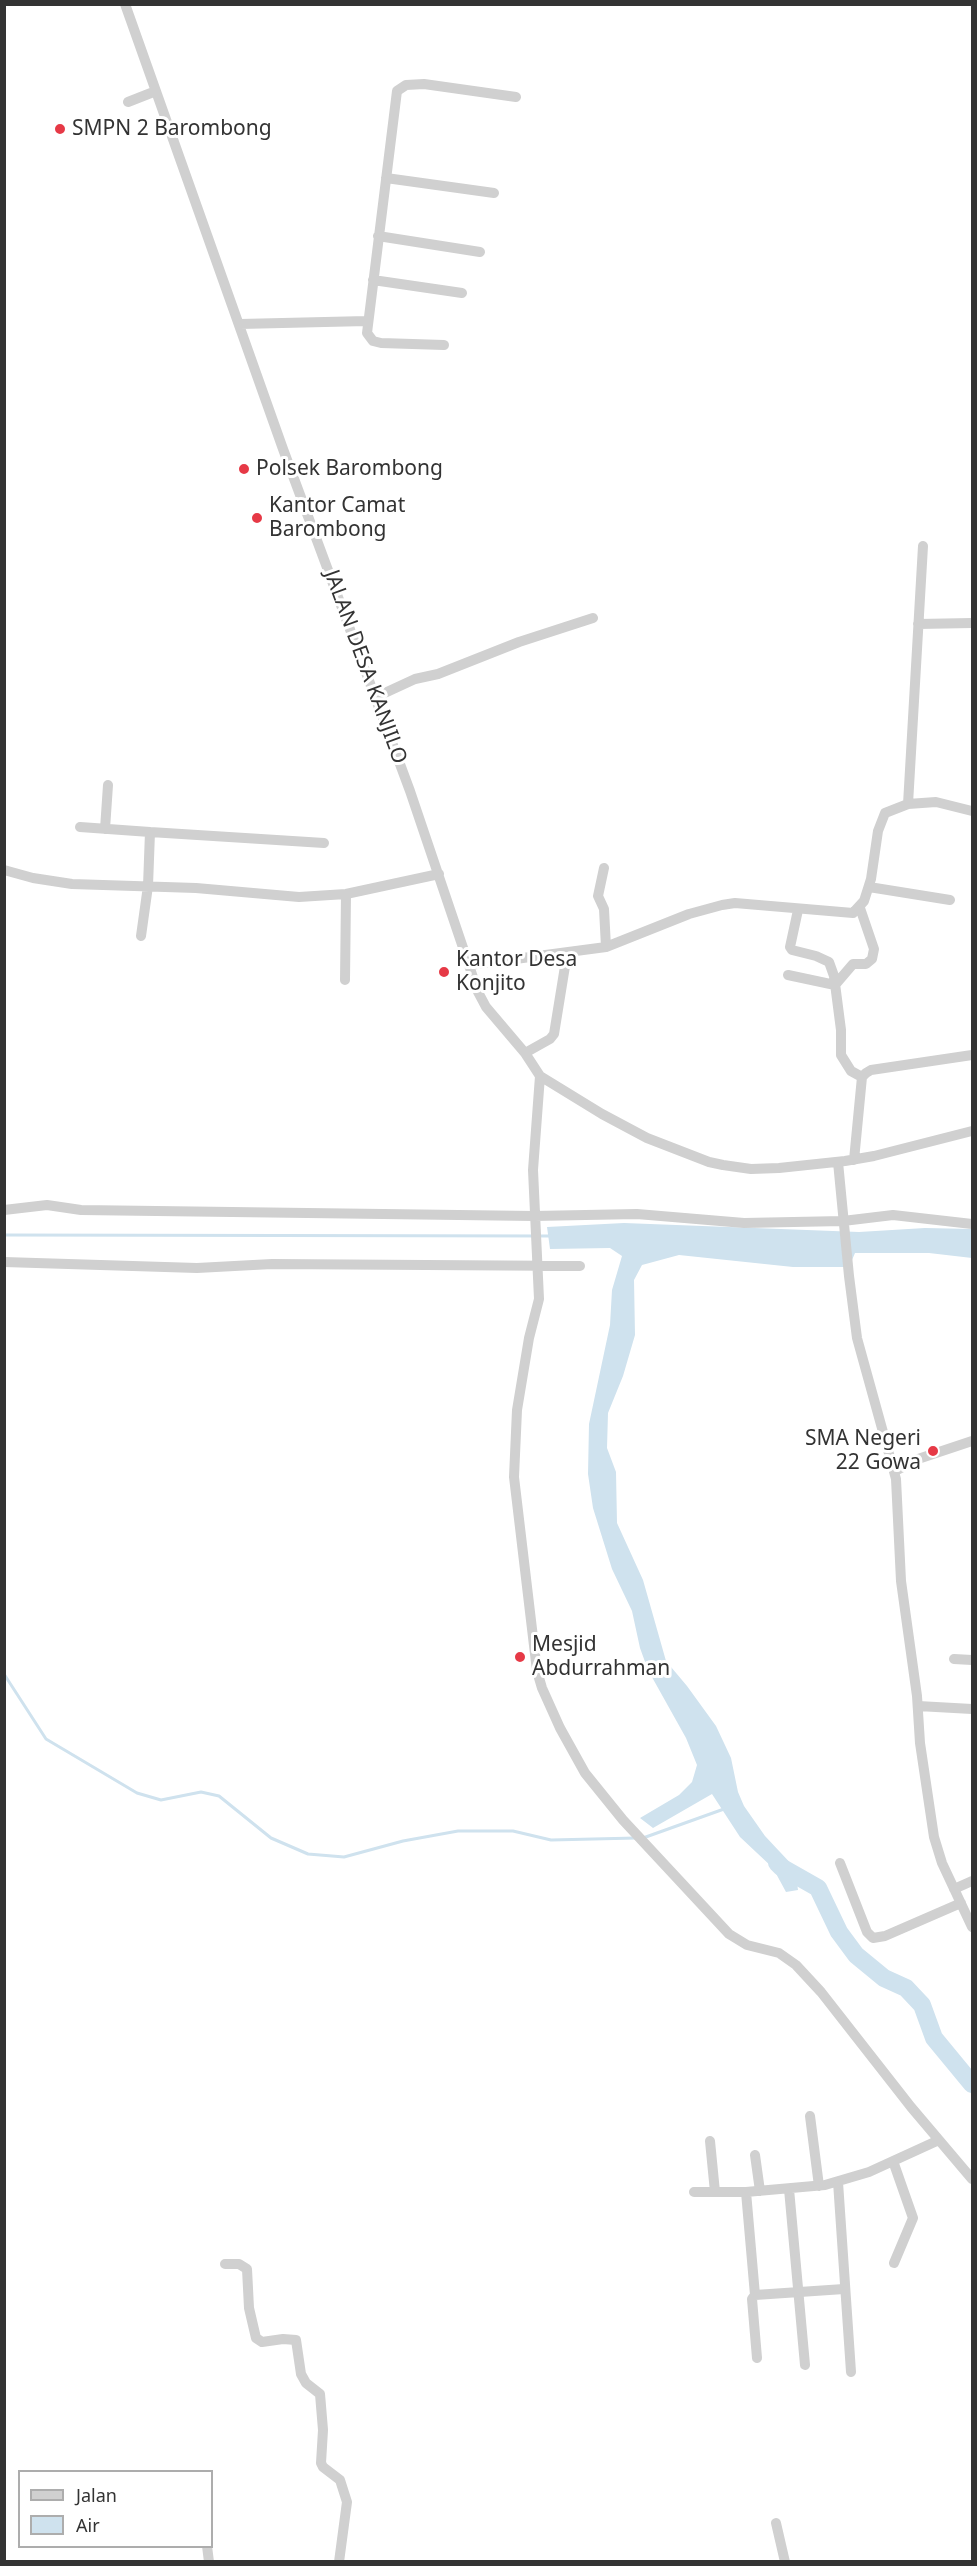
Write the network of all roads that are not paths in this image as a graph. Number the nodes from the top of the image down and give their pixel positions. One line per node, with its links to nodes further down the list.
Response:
1 (125, 4): 2 (street, JALAN DESA KANJILO)
2 (156, 91): 4 (street); 12 (street, JALAN DESA KANJILO)
3 (516, 97): 5 (street)
4 (128, 102)
5 (386, 178): 6 (street); 7 (street)
6 (494, 193)
7 (378, 236): 8 (street); 9 (street)
8 (480, 252)
9 (373, 280): 10 (street); 11 (street)
10 (462, 293)
11 (367, 321): 12 (street); 13 (street)
12 (240, 324): 18 (street, JALAN DESA KANJILO)
13 (444, 345)
14 (923, 546): 17 (street)
15 (592, 618): 18 (street)
16 (972, 623): 17 (street)
17 (918, 624): 20 (street)
18 (376, 696): 28 (street, JALAN DESA KANJILO)
19 (108, 785): 23 (street)
20 (908, 804): 21 (street); 30 (street)
21 (972, 811)
22 (80, 827): 23 (street)
23 (105, 829): 24 (street)
24 (150, 832): 25 (street); 29 (street)
25 (324, 843)
26 (604, 868): 36 (street)
27 (4, 870): 29 (street)
28 (439, 874): 31 (street); 38 (street, JALAN DESA KANJILO)
29 (148, 886): 31 (street); 35 (street)
30 (869, 887): 32 (street); 33 (street)
31 (346, 894): 40 (street)
32 (950, 900)
33 (860, 908): 34 (street); 41 (street)
34 (798, 910): 36 (street); 41 (street)
35 (141, 936)
36 (606, 947): 37 (street)
37 (567, 954): 38 (street); 42 (street)
38 (470, 965): 42 (street, JALAN DESA KANJILO)
39 (788, 975): 41 (street)
40 (345, 980)
41 (835, 986): 45 (street)
42 (525, 1053): 44 (street, JALAN DESA KANJILO)
43 (972, 1055): 45 (street)
44 (540, 1076): 48 (street); 50 (street)
45 (862, 1077): 47 (street)
46 (972, 1131): 47 (street)
47 (854, 1160): 48 (street)
48 (837, 1162): 52 (street)
49 (4, 1210): 50 (street)
50 (535, 1220): 52 (street); 54 (street)
51 (972, 1224): 52 (street)
52 (844, 1225): 57 (street)
53 (4, 1262): 54 (street)
54 (538, 1263): 55 (street); 68 (street)
55 (580, 1266)
56 (972, 1441): 57 (street)
57 (895, 1471): 60 (street)
58 (954, 1659): 59 (street)
59 (972, 1660)
60 (918, 1706): 61 (street); 64 (street)
61 (972, 1709)
62 (840, 1863): 65 (street)
63 (972, 1881): 64 (street)
64 (954, 1889): 65 (street)
65 (961, 1903): 66 (street)
66 (972, 1927)
67 (810, 2116): 74 (street)
68 (939, 2140): 71 (street); 72 (street)
69 (710, 2141): 78 (street)
70 (755, 2155): 76 (street)
71 (893, 2161): 73 (street); 80 (street)
72 (972, 2179)
73 (838, 2182): 74 (street); 82 (street)
74 (819, 2186): 75 (street)
75 (789, 2189): 76 (street); 83 (street)
76 (760, 2191): 79 (street)
77 (694, 2192): 78 (street)
78 (715, 2192): 79 (street)
79 (746, 2192): 84 (street)
80 (894, 2263)
81 (225, 2264): 89 (street)
82 (844, 2289): 83 (street); 87 (street)
83 (799, 2291): 84 (street); 86 (street)
84 (754, 2295): 85 (street)
85 (757, 2358)
86 (805, 2365)
87 (851, 2372)
88 (776, 2523): 90 (street)
89 (339, 2562)
90 (785, 2562)

